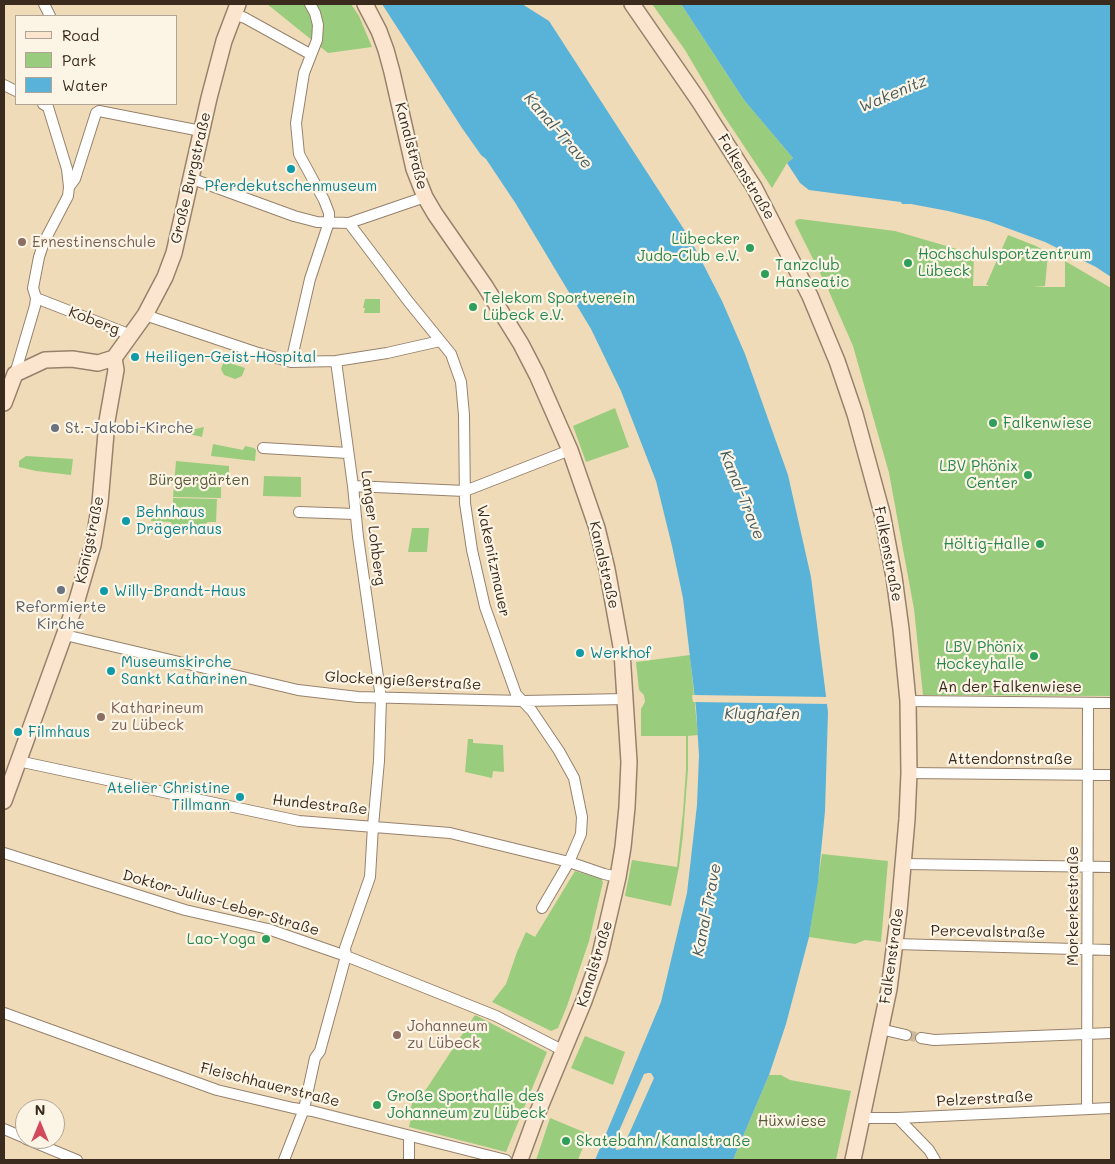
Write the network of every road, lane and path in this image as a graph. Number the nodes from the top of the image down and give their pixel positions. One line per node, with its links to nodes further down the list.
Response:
1 (310, 4): 5 (street)
2 (365, 4): 10 (main road, Kanalstraße)
3 (632, 4): 33 (main road, Falkenstraße)
4 (235, 7): 5 (street); 7 (main road, Große Burgstraße)
5 (310, 54): 11 (street)
6 (47, 105): 9 (street)
7 (201, 131): 8 (main road, Große Burgstraße); 9 (street)
8 (190, 178): 11 (street); 14 (main road, Große Burgstraße)
9 (69, 187): 13 (street)
10 (425, 197): 12 (street); 23 (main road, Kanalstraße)
11 (329, 222): 12 (street); 19 (street)
12 (349, 223): 16 (street, Wakenitzmauer)
13 (36, 298): 15 (street, Koberg); 20 (street)
14 (145, 314): 15 (main road, Große Burgstraße); 19 (street)
15 (131, 335): 17 (main road, Koberg)
16 (440, 340): 18 (street); 26 (street, Wakenitzmauer)
17 (114, 358): 20 (main road, Koberg); 29 (main road, Königstraße)
18 (336, 361): 19 (street); 24 (street, Langer Lohberg)
19 (291, 362)
20 (15, 374): 21 (main road)
21 (5, 394)
22 (263, 448): 24 (street)
23 (570, 450): 26 (street); 31 (main road, Kanalstraße)
24 (348, 453): 25 (street, Langer Lohberg)
25 (354, 486): 26 (street); 28 (street, Langer Lohberg)
26 (465, 491): 32 (street, Wakenitzmauer)
27 (299, 512): 28 (street)
28 (355, 514): 30 (street, Langer Lohberg)
29 (65, 635): 30 (street, Glockengießerstraße); 36 (main road, Königstraße)
30 (381, 698): 32 (street, Glockengießerstraße); 41 (street, Langer Lohberg)
31 (626, 699): 32 (street, Glockengießerstraße); 47 (main road, Kanalstraße)
32 (523, 701): 43 (street, Wakenitzmauer)
33 (908, 701): 34 (street, An der Falkenwiese); 37 (main road, Falkenstraße)
34 (1088, 703): 35 (street, An der Falkenwiese); 38 (street, Morkerkestraße)
35 (1111, 703)
36 (18, 761): 40 (main road, Königstraße); 41 (street, Hundestraße)
37 (909, 773): 38 (street, Attendornstraße); 44 (main road, Falkenstraße)
38 (1088, 774): 39 (street, Attendornstraße); 45 (street, Morkerkestraße)
39 (1111, 774)
40 (4, 801)
41 (373, 826): 43 (street, Hundestraße); 52 (street, Langer Lohberg)
42 (4, 853): 52 (street, Doktor-Julius-Leber-Straße)
43 (569, 862): 47 (street, Hundestraße); 48 (street, Wakenitzmauer)
44 (903, 864): 45 (street); 49 (main road, Falkenstraße)
45 (1087, 867): 46 (street); 50 (street, Morkerkestraße)
46 (1111, 867)
47 (618, 877): 59 (main road, Kanalstraße)
48 (542, 908)
49 (895, 944): 50 (street, Percevalstraße); 54 (main road, Falkenstraße)
50 (1088, 949): 51 (street, Percevalstraße); 55 (street, Morkerkestraße)
51 (1111, 950)
52 (346, 956): 59 (street, Doktor-Julius-Leber-Straße); 62 (street, Langer Lohberg)
53 (4, 1013): 62 (street, Fleischhauerstraße)
54 (880, 1029): 57 (street); 63 (main road, Falkenstraße)
55 (1086, 1033): 56 (street); 58 (street); 60 (street, Morkerkestraße)
56 (1111, 1033)
57 (906, 1035)
58 (921, 1038)
59 (564, 1051): 71 (main road, Kanalstraße)
60 (1087, 1108): 61 (street, Pelzerstraße); 64 (street, Pelzerstraße)
61 (1111, 1108)
62 (304, 1109): 65 (street, Fleischhauerstraße); 68 (street, Langer Lohberg)
63 (861, 1118): 64 (street, Pelzerstraße); 72 (main road, Falkenstraße)
64 (898, 1118): 73 (street)
65 (409, 1136): 69 (street); 70 (street, Fleischhauerstraße)
66 (50, 1149): 67 (street)
67 (77, 1160)
68 (284, 1160)
69 (409, 1160)
70 (506, 1160)
71 (520, 1160)
72 (853, 1160)
73 (934, 1160)

